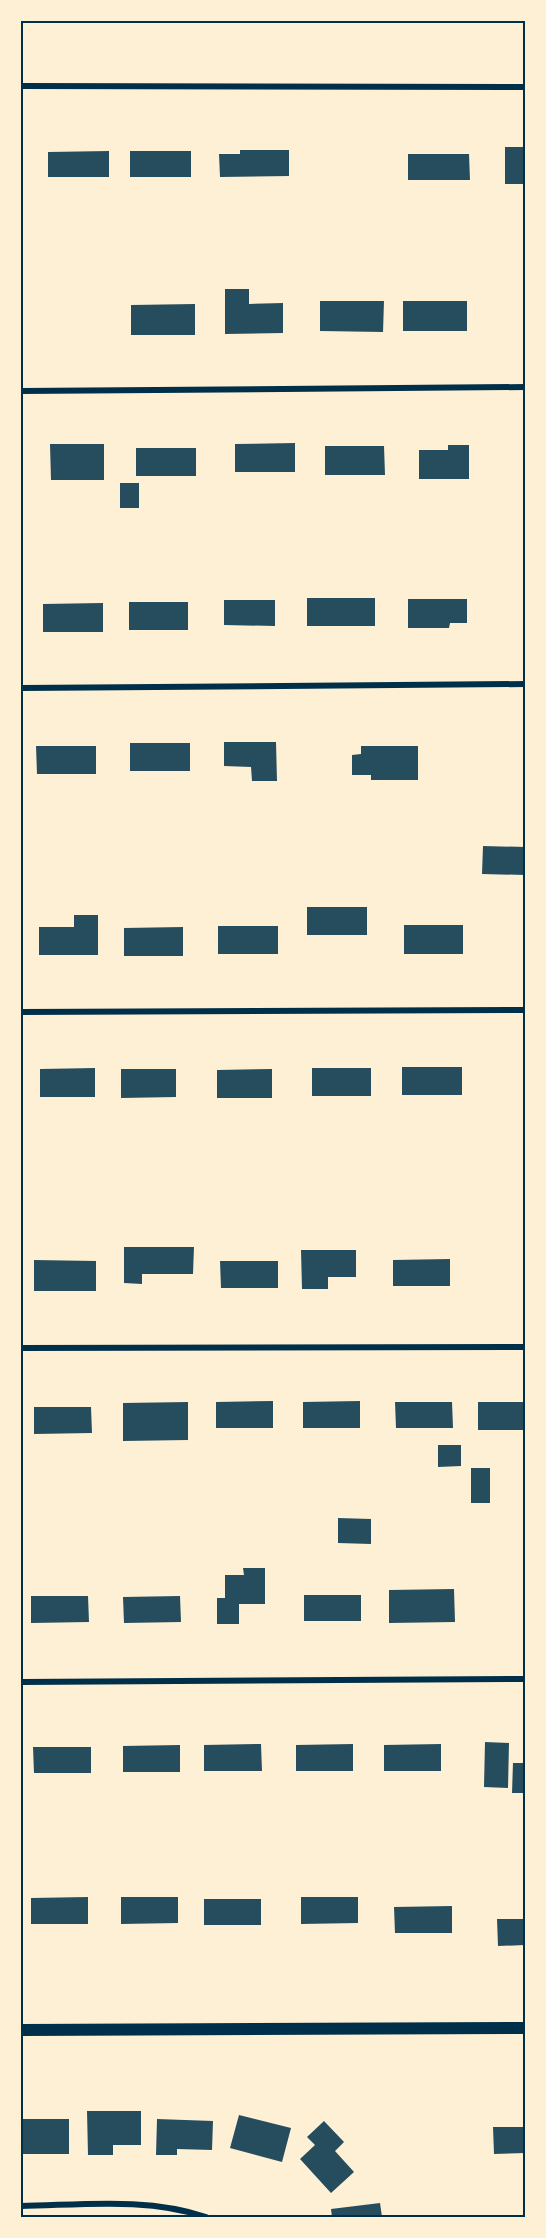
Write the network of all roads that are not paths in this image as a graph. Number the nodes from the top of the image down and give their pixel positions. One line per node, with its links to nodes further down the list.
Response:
1 (21, 86): 2 (street)
2 (525, 87)
3 (525, 387): 4 (street)
4 (21, 391)
5 (525, 684): 6 (street)
6 (21, 688)
7 (525, 1010): 8 (street)
8 (21, 1012)
9 (525, 1347): 10 (street)
10 (21, 1348)
11 (525, 1679): 12 (street)
12 (21, 1682)
13 (525, 2028): 14 (main road)
14 (21, 2030)
15 (21, 2206): 16 (street)
16 (206, 2217)

